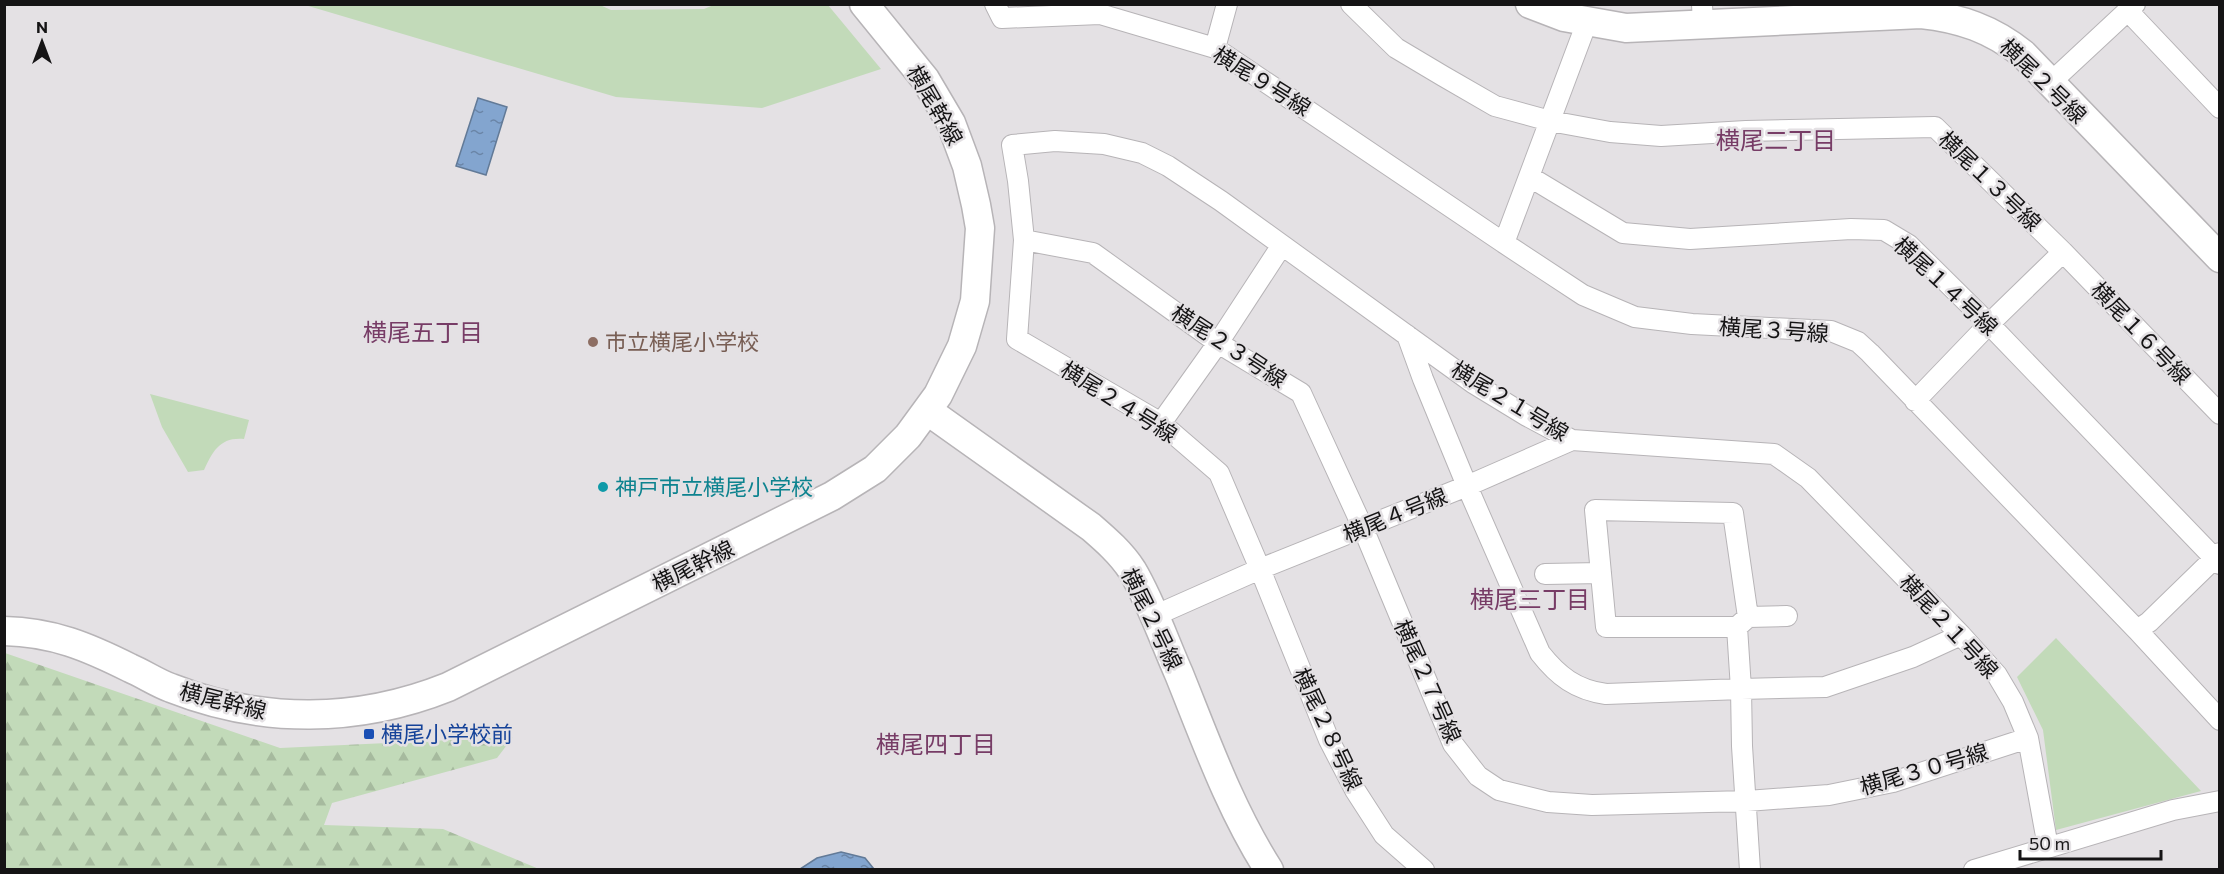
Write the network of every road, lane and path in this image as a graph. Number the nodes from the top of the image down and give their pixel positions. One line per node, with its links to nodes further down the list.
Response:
1 (864, 4): 25 (street, 横尾幹線)
2 (995, 4): 7 (street, 横尾９号線)
3 (1227, 4): 10 (street)
4 (1351, 4): 13 (street, 横尾１３号線)
5 (1530, 4): 9 (street, 横尾２号線)
6 (2132, 8): 11 (street); 12 (street)
7 (1122, 12): 10 (street, 横尾９号線)
8 (1703, 15): 9 (street, 横尾２号線); 11 (street, 横尾２号線)
9 (1587, 22): 13 (street)
10 (1215, 48): 16 (street, 横尾９号線)
11 (2050, 83): 19 (street, 横尾２号線)
12 (2220, 108)
13 (1550, 122): 14 (street); 18 (street, 横尾１３号線)
14 (1530, 177): 16 (street); 20 (street, 横尾１４号線)
15 (1024, 240): 17 (street, 横尾２１号線); 22 (street, 横尾２１号線); 23 (street, 横尾２３号線)
16 (1504, 243): 24 (street, 横尾３号線)
17 (1282, 245): 21 (street, 横尾２１号線); 23 (street)
18 (2063, 252): 20 (street); 26 (street, 横尾１６号線)
19 (2220, 258)
20 (1989, 324): 24 (street); 31 (street, 横尾１４号線)
21 (1407, 335): 28 (street, 横尾２１号線); 29 (street)
22 (1017, 339): 27 (street, 横尾２４号線)
23 (1218, 343): 27 (street); 30 (street, 横尾２３号線)
24 (1916, 401): 39 (street, 横尾３号線)
25 (928, 411): 35 (street, 横尾２号線); 38 (street, 横尾幹線)
26 (2220, 414)
27 (1161, 423): 32 (street, 横尾２４号線)
28 (1572, 440): 29 (street); 40 (street, 横尾２１号線)
29 (1467, 486): 30 (street, 横尾４号線); 41 (street, 横尾４号線)
30 (1364, 528): 32 (street, 横尾４号線); 44 (street, 横尾２７号線)
31 (2218, 558): 39 (street)
32 (1260, 569): 35 (street, 横尾４号線); 48 (street, 横尾２８号線)
33 (1601, 573): 34 (street); 37 (street); 37 (street)
34 (1545, 574)
35 (1154, 616): 47 (street, 横尾２号線)
36 (1787, 616): 37 (street)
37 (1743, 622): 41 (street)
38 (4, 630)
39 (2137, 630): 42 (street, 横尾３号線)
40 (1961, 635): 41 (street, 横尾４号線); 43 (street, 横尾２１号線)
41 (1741, 689): 44 (street)
42 (2220, 720)
43 (2028, 738): 44 (street, 横尾３０号線); 46 (street, 横尾２１号線)
44 (1747, 801): 49 (street)
45 (2220, 801): 46 (street)
46 (2048, 847): 50 (street)
47 (1269, 870)
48 (1424, 870)
49 (1750, 870)
50 (1974, 870)

